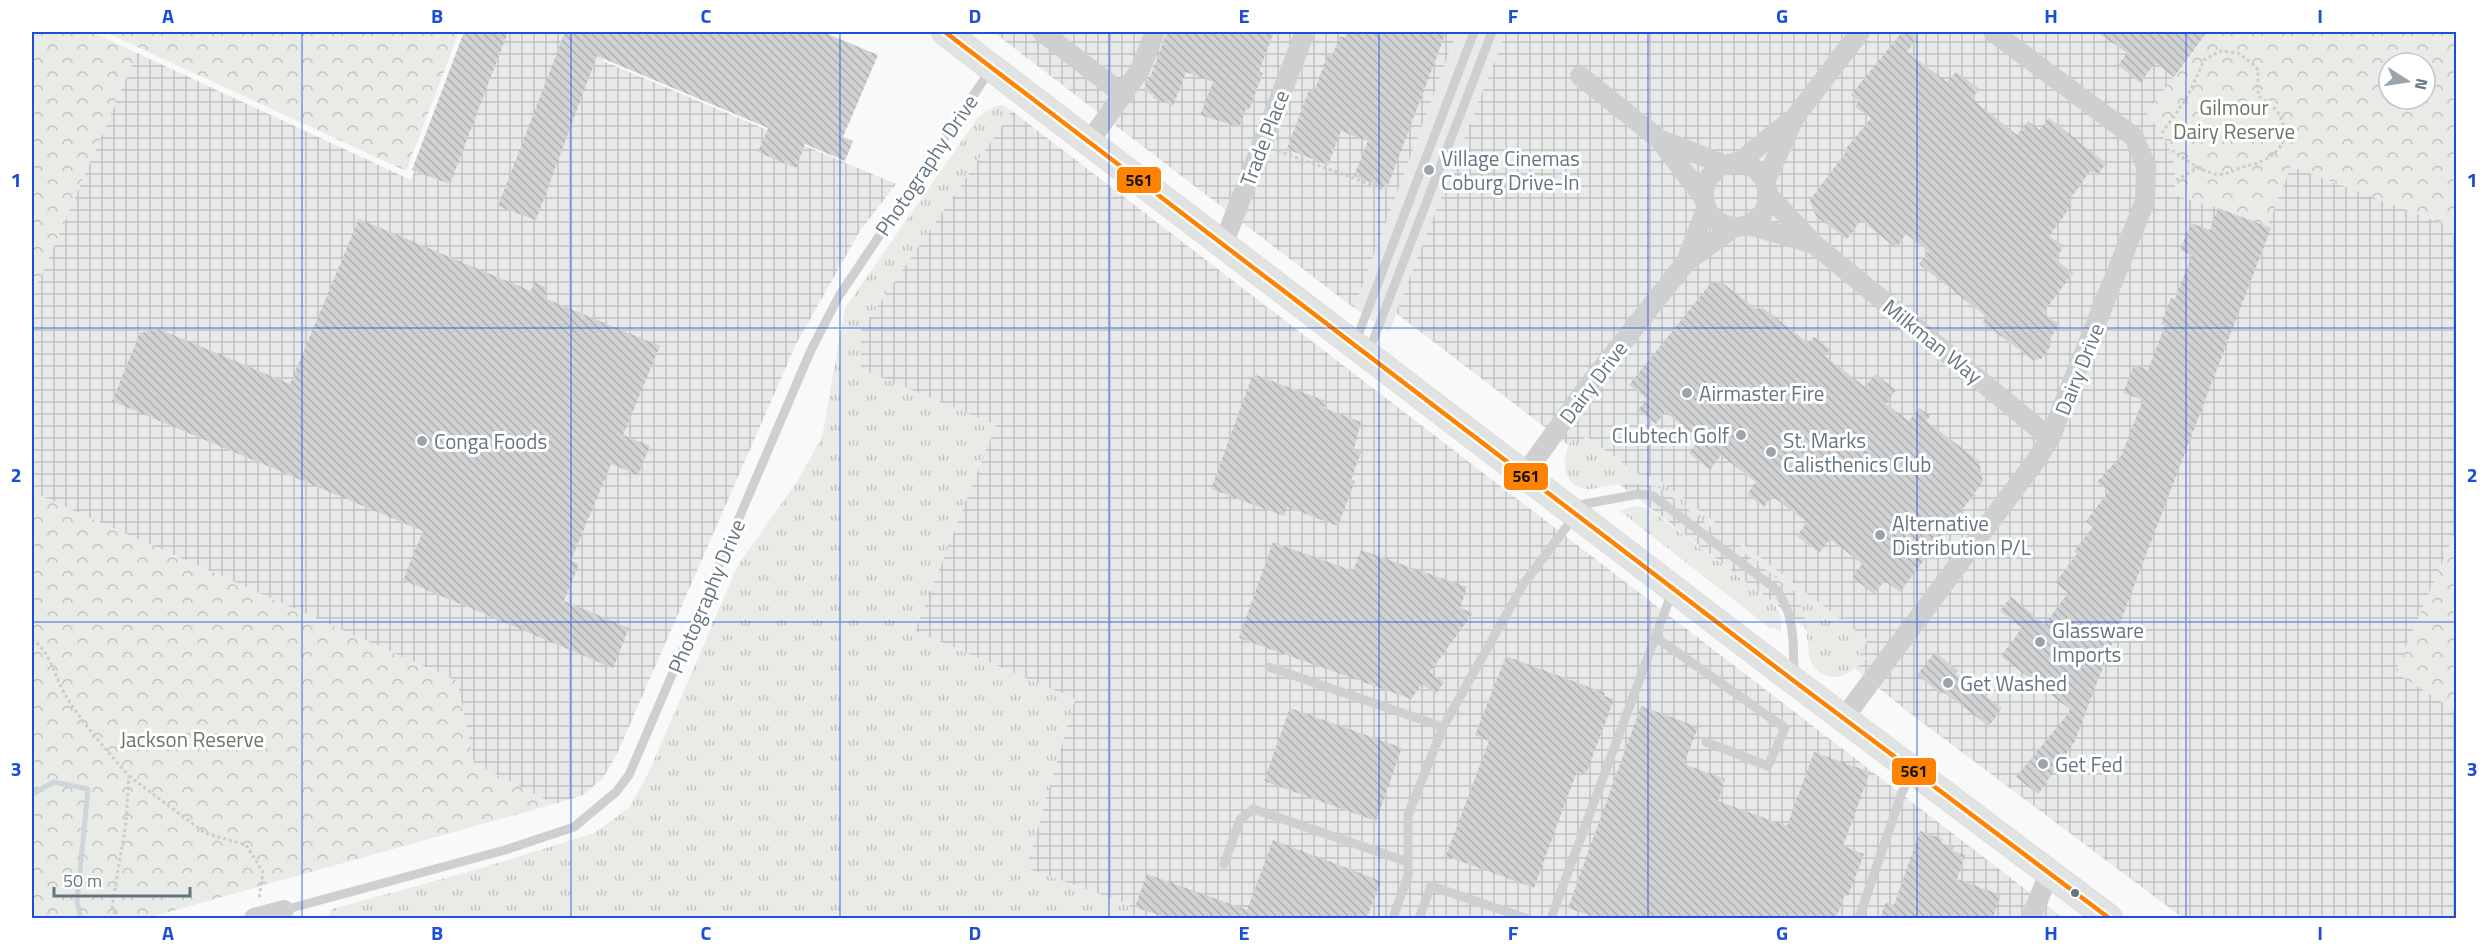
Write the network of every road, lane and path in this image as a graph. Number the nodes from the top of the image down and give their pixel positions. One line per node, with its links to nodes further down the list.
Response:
1 (945, 32): 9 (street)
2 (1042, 32): 11 (street)
3 (1155, 32): 11 (street)
4 (1305, 32): 16 (street, Trade Place)
5 (1474, 32): 28 (lane)
6 (1492, 32): 28 (lane)
7 (1860, 32): 12 (street)
8 (1993, 32): 29 (street, Dairy Drive)
9 (992, 67): 15 (street); 45 (lane, Photography Drive)
10 (1580, 76): 14 (street)
11 (1124, 95): 15 (street)
12 (1795, 117): 18 (street); 21 (street)
13 (2162, 133): 19 (path)
14 (1659, 139): 18 (street); 23 (street)
15 (1089, 142): 26 (street)
16 (1262, 145): 22 (path); 26 (street, Trade Place)
17 (2170, 149): 19 (path)
18 (1731, 164): 21 (street); 23 (street)
19 (2198, 168): 20 (path)
20 (2176, 180)
21 (1766, 188): 24 (street); 25 (street, Milkman Way)
22 (1384, 189)
23 (1705, 203): 24 (street); 27 (street, Dairy Drive)
24 (1741, 227): 25 (street, Milkman Way); 27 (street, Dairy Drive)
25 (1814, 244): 29 (street, Milkman Way)
26 (1223, 245): 28 (street)
27 (1686, 262): 30 (street, Dairy Drive)
28 (1361, 350): 30 (street)
29 (2050, 438): 37 (street, Dairy Drive)
30 (1524, 475): 31 (street)
31 (1571, 511): 32 (street); 36 (lane); 38 (lane)
32 (1673, 589): 33 (lane); 36 (street)
33 (1655, 637): 39 (lane); 51 (lane)
34 (32, 639): 41 (path)
35 (1269, 666): 38 (lane)
36 (1794, 681): 37 (street)
37 (1843, 719): 40 (street)
38 (1443, 727): 42 (lane)
39 (1706, 742)
40 (1913, 771): 44 (street); 52 (lane)
41 (129, 776): 46 (path); 47 (path)
42 (1408, 862): 43 (lane); 48 (lane)
43 (1224, 864)
44 (2049, 873): 53 (street); 54 (street)
45 (284, 910): 47 (street, Photography Drive)
46 (117, 918)
47 (255, 918)
48 (1393, 918)
49 (1419, 918): 50 (lane)
50 (1526, 918)
51 (1551, 918)
52 (1858, 918)
53 (2031, 918)
54 (2109, 918)

